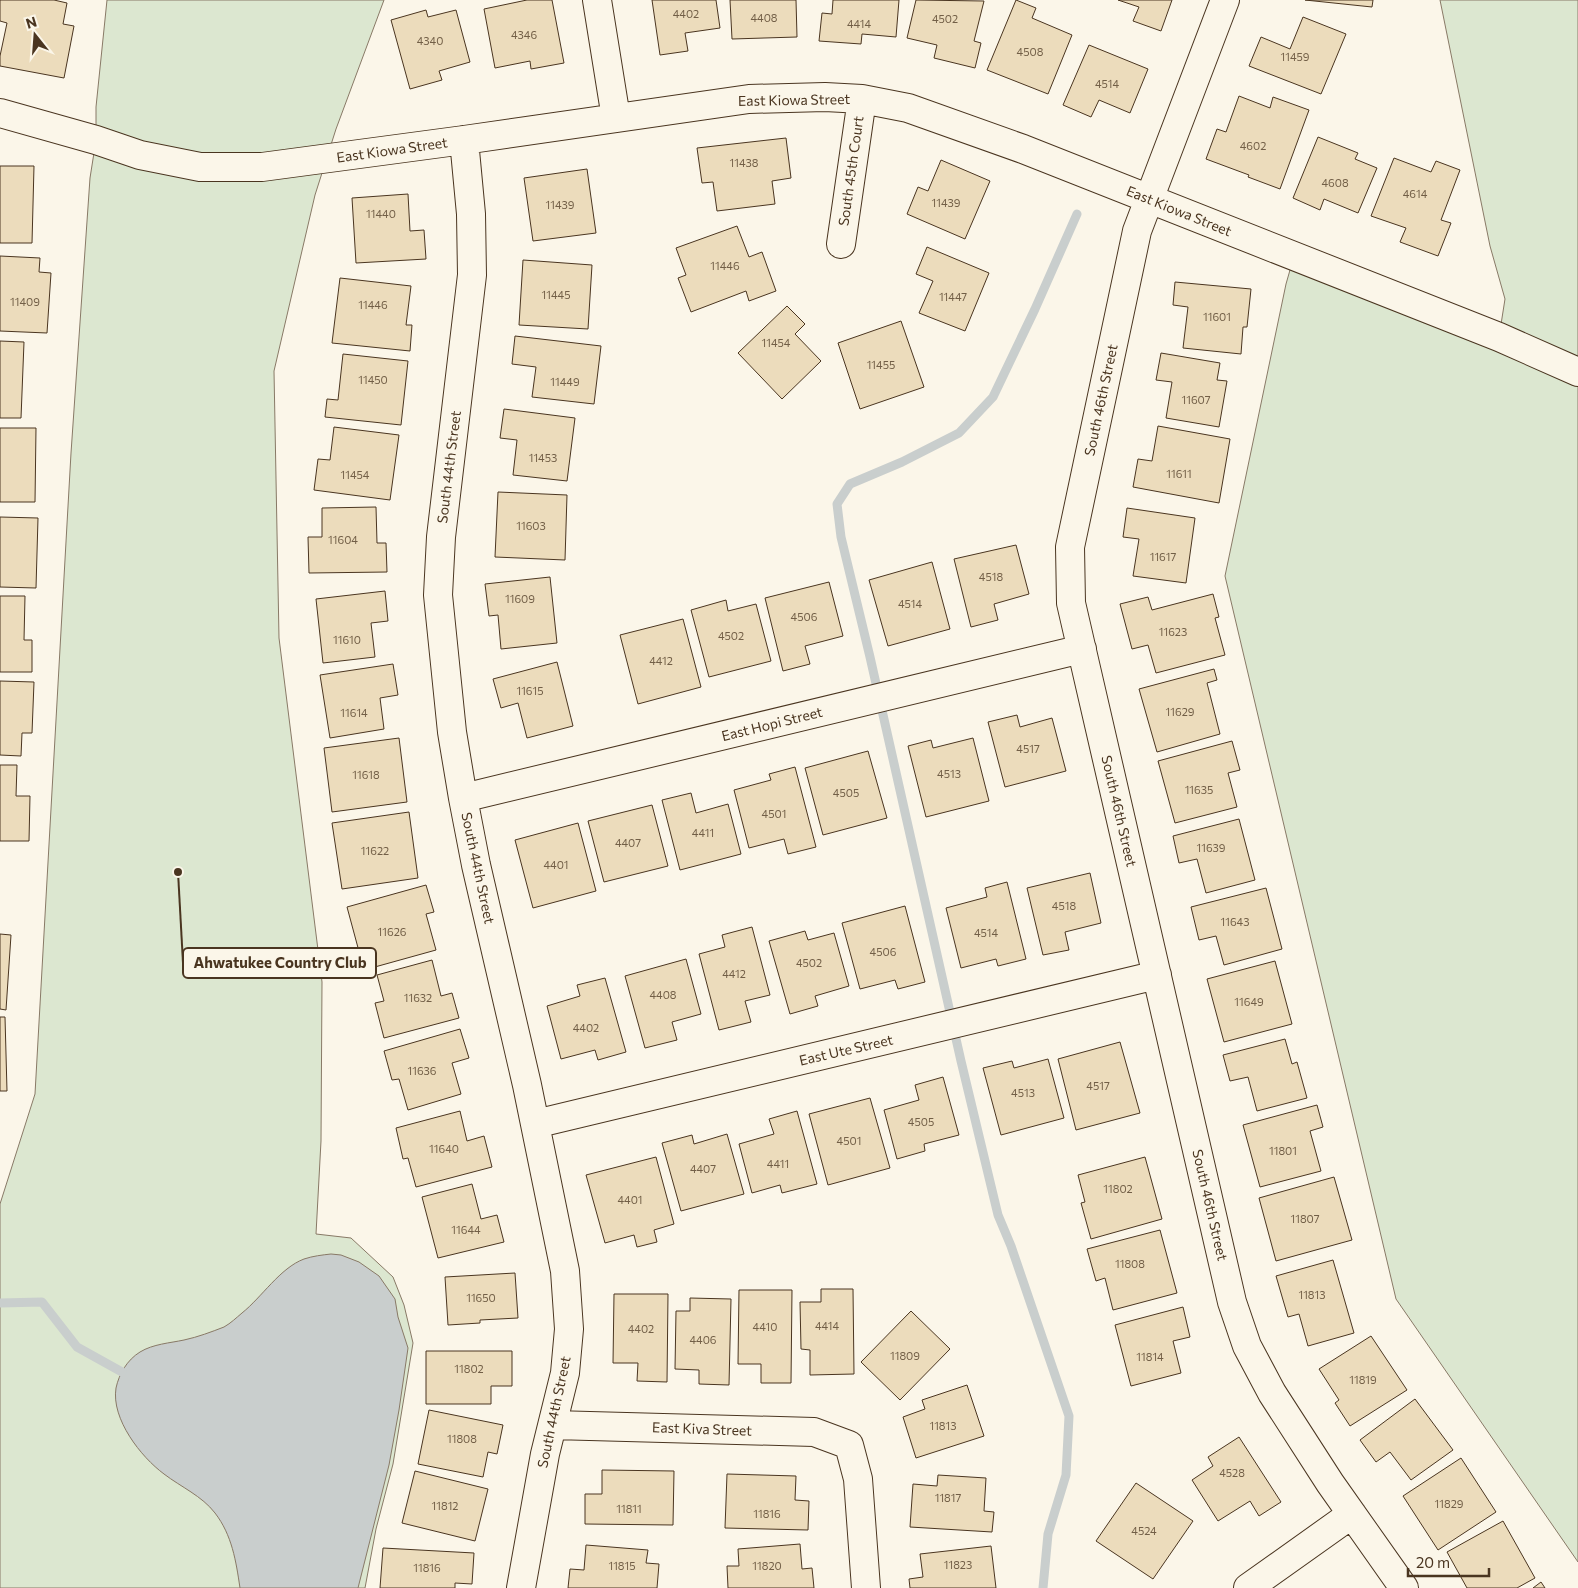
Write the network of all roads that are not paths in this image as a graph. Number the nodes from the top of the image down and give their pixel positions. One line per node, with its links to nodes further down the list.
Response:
1 (597, 0): 5 (street)
2 (1225, 0): 7 (street, South 46th Street)
3 (862, 98): 5 (street, East Kiowa Street); 7 (street, East Kiowa Street); 8 (street, South 45th Court)
4 (0, 113): 6 (street, East Kiowa Street)
5 (616, 118): 6 (street, East Kiowa Street)
6 (464, 140): 11 (street, South 44th Street)
7 (1148, 199): 9 (street, East Kiowa Street); 10 (street, South 46th Street)
8 (841, 244)
9 (1578, 372)
10 (1082, 649): 11 (street, East Hopi Street); 12 (street, South 46th Street)
11 (463, 798): 13 (street, South 44th Street)
12 (1157, 975): 13 (street, East Ute Street); 15 (street, South 46th Street)
13 (535, 1124): 14 (street, South 44th Street)
14 (553, 1425): 16 (street, South 44th Street); 17 (street, East Kiva Street)
15 (1352, 1514): 18 (street); 19 (street, South 46th Street)
16 (521, 1588)
17 (866, 1588)
18 (1248, 1588)
19 (1404, 1588)

